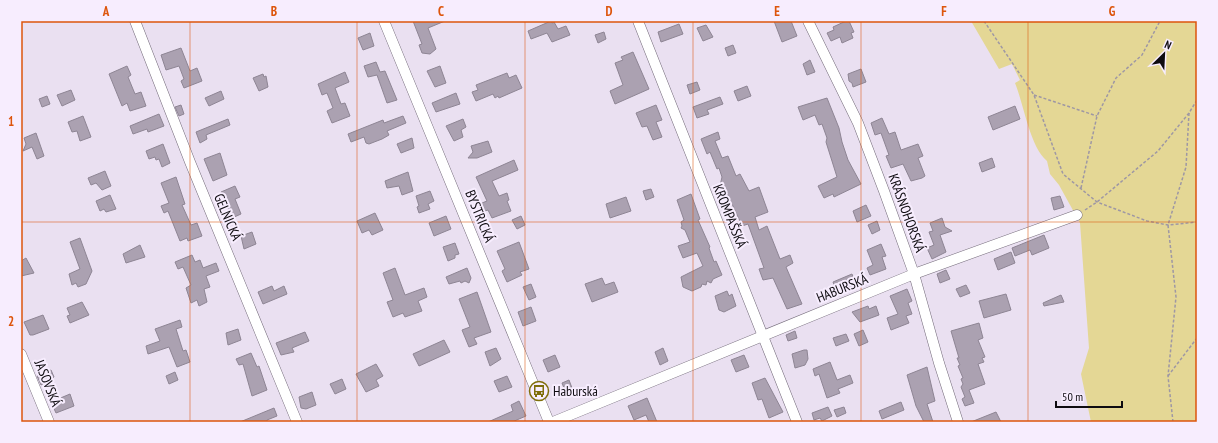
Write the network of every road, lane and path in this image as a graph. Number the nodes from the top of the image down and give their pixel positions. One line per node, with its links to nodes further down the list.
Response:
1 (135, 21): 22 (street, GELNICKÁ)
2 (384, 21): 23 (street, BYSTRICKÁ)
3 (638, 21): 17 (street, KROMPAŠSKÁ)
4 (808, 21): 16 (street, KRÁSNOHORSKÁ)
5 (984, 21): 7 (path)
6 (1160, 21): 10 (path)
7 (1034, 95): 10 (path); 11 (path)
8 (1197, 100): 9 (path)
9 (1189, 113): 12 (path); 15 (path)
10 (1097, 116): 11 (path)
11 (1081, 188): 12 (path)
12 (1097, 202): 13 (path); 15 (path)
13 (1077, 215): 16 (street, HABURSKÁ)
14 (1197, 222): 15 (path)
15 (1168, 225): 20 (path)
16 (914, 274): 17 (street, HABURSKÁ); 26 (street, KRÁSNOHORSKÁ)
17 (762, 335): 24 (street, HABURSKÁ); 25 (street, KROMPAŠSKÁ)
18 (1197, 338): 20 (path)
19 (21, 354): 21 (street, JASOVSKÁ)
20 (1168, 376): 27 (path)
21 (49, 422)
22 (298, 422)
23 (550, 422)
24 (554, 422)
25 (797, 422)
26 (958, 422)
27 (1173, 422)

